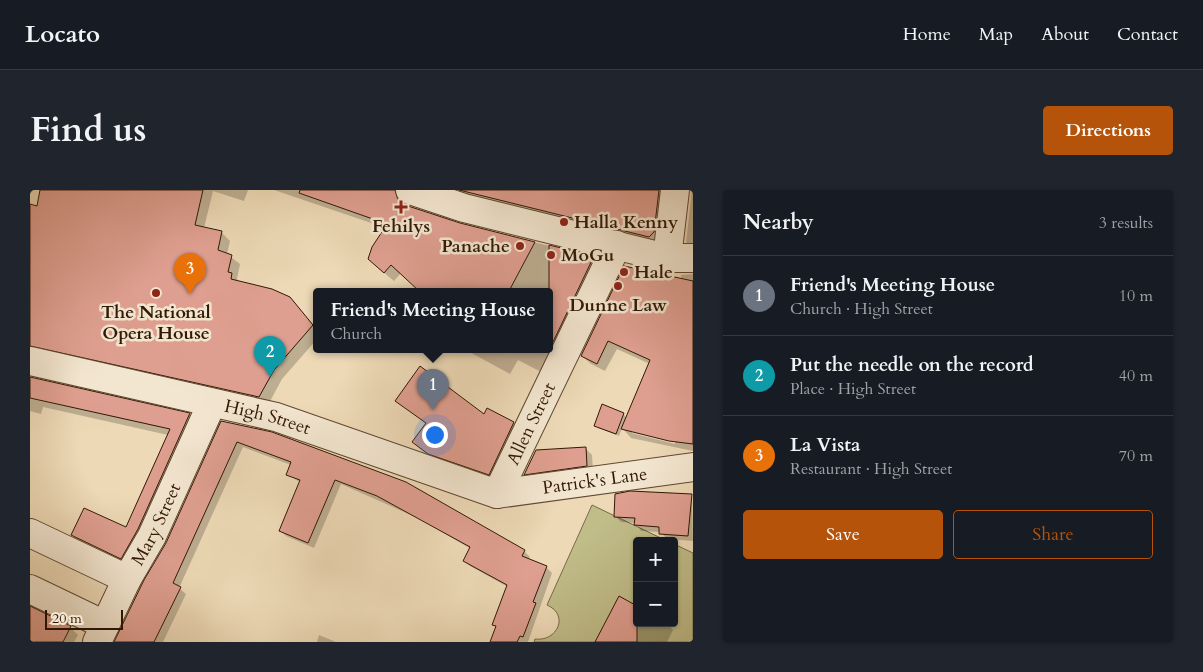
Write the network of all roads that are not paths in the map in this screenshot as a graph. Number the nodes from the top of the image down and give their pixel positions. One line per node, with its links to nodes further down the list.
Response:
1 (410, 190): 3 (street)
2 (675, 190): 4 (street)
3 (617, 246): 4 (street); 8 (street, Allen Street)
4 (680, 258)
5 (30, 361): 6 (street, High Street)
6 (212, 403): 8 (street, High Street); 10 (street, Mary Street)
7 (693, 467): 8 (street, Patrick's Lane)
8 (497, 494)
9 (30, 533): 10 (street)
10 (128, 579): 12 (street, Mary Street)
11 (30, 589): 12 (street)
12 (101, 634)

